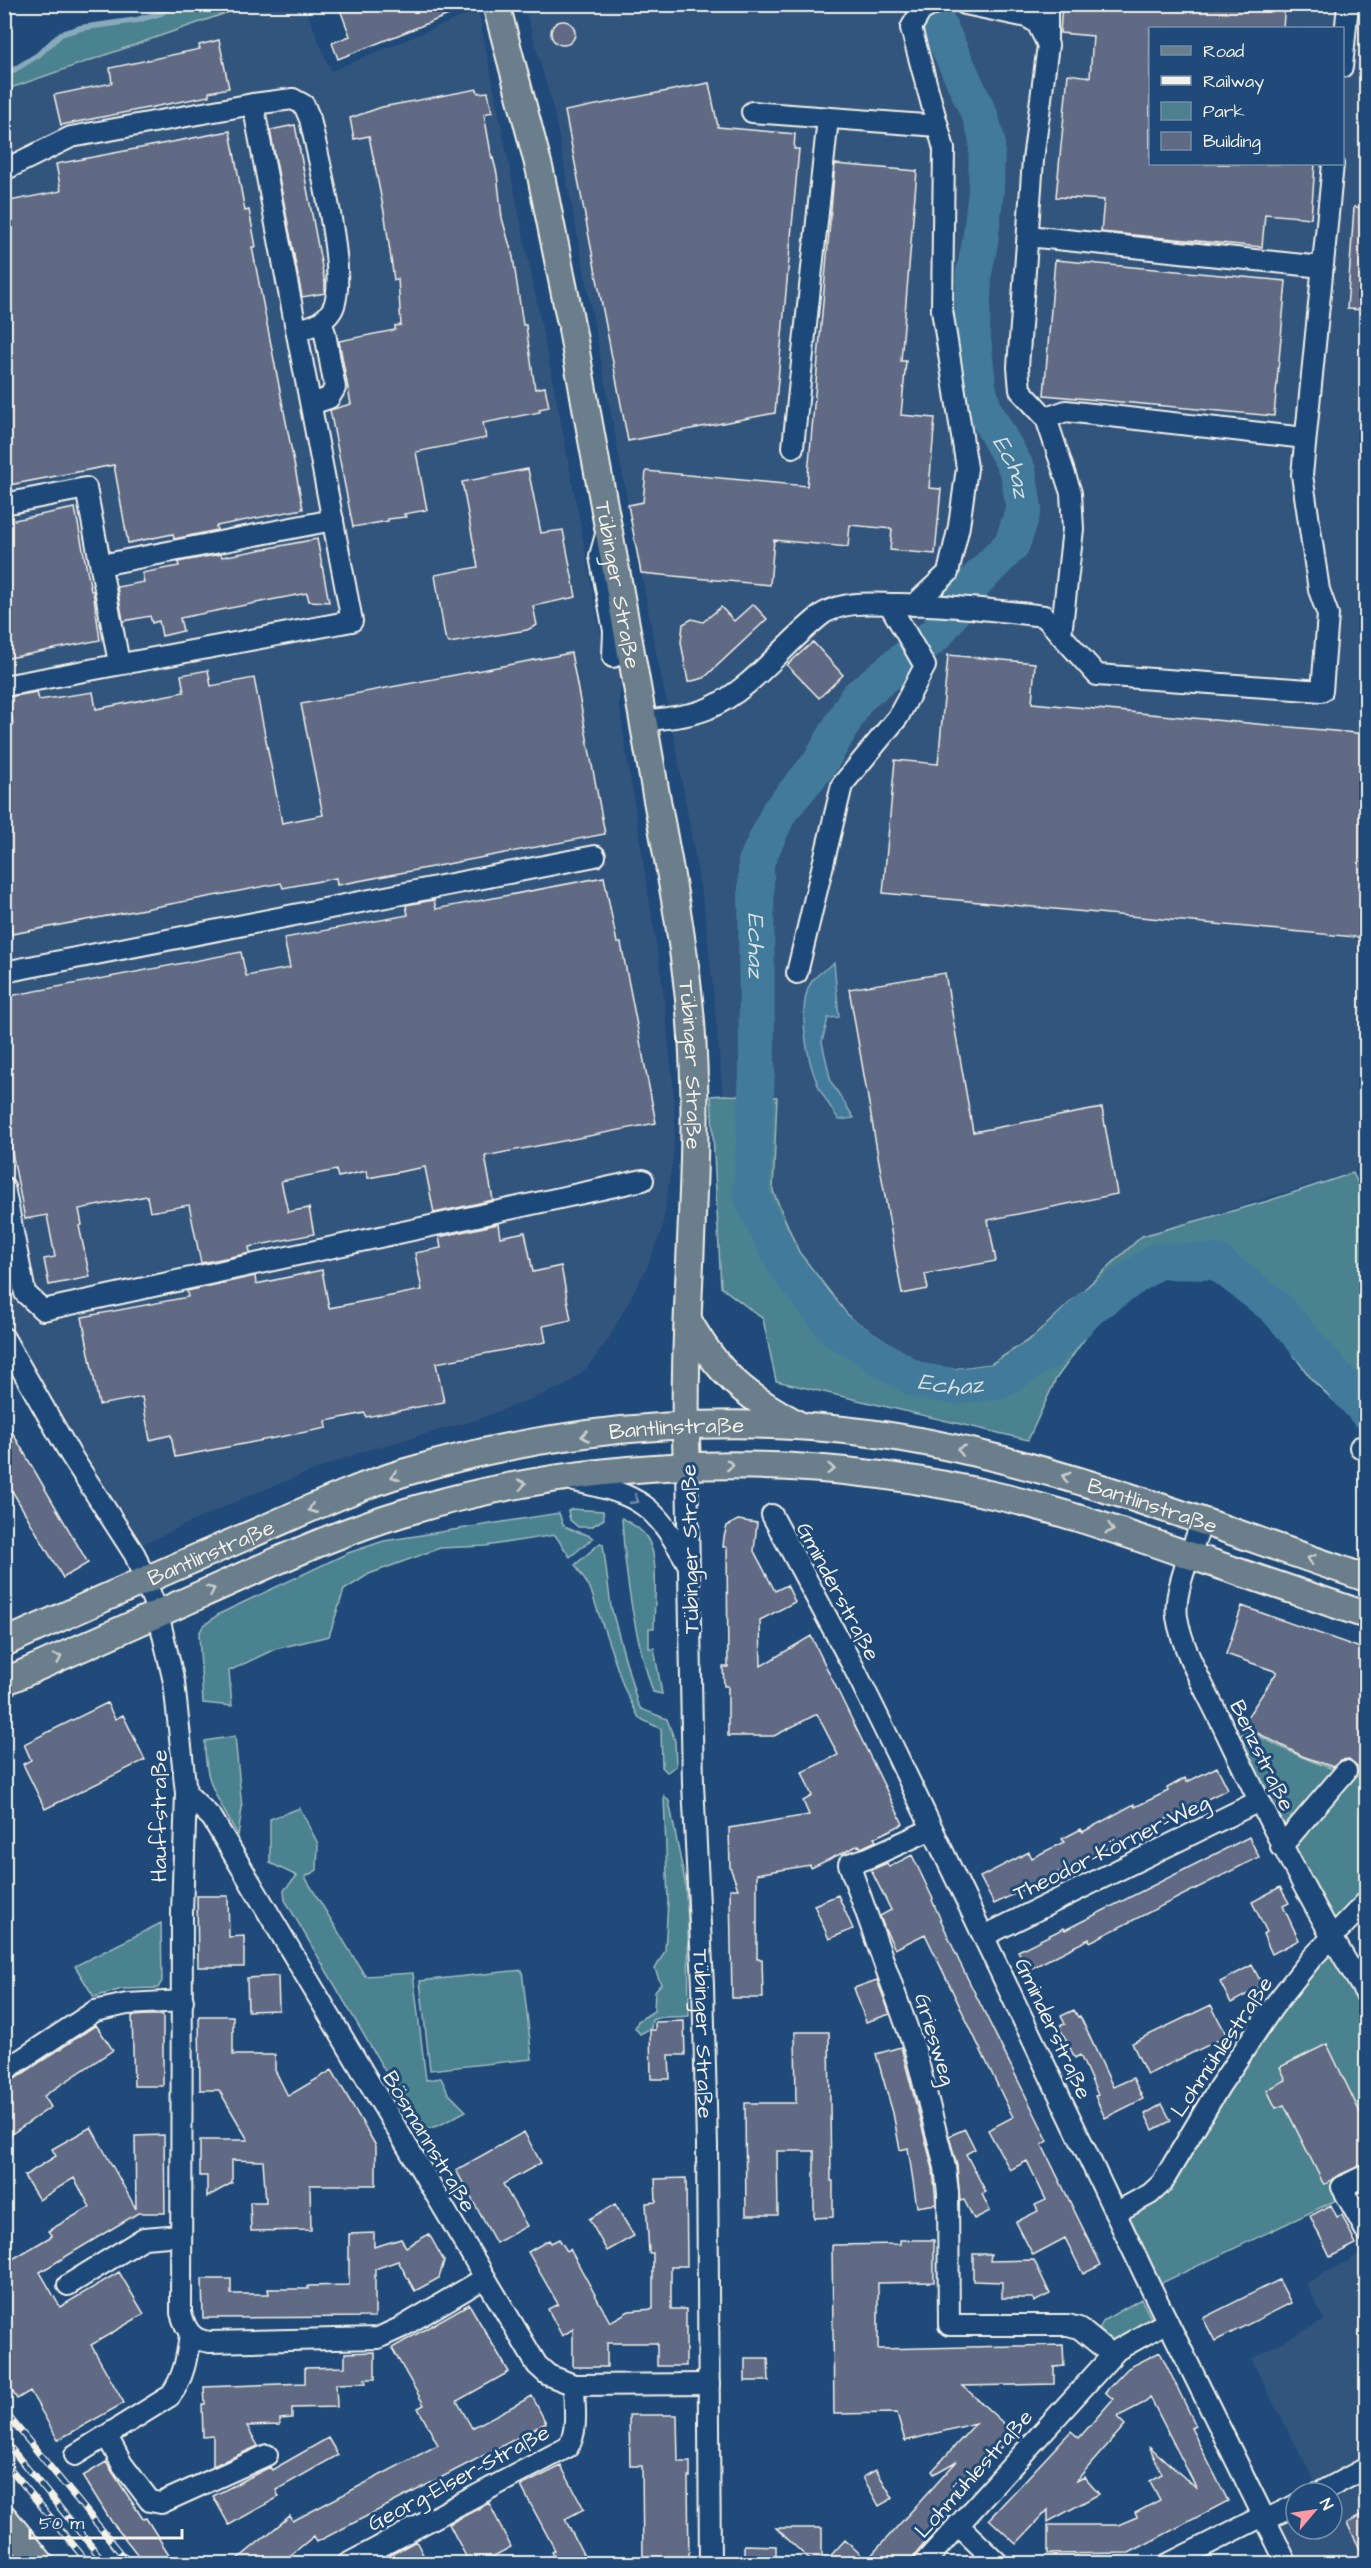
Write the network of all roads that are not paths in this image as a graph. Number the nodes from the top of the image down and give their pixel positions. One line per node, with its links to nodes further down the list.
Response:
1 (496, 4): 24 (main road, Tübinger Straße)
2 (965, 4): 6 (street)
3 (1047, 4): 6 (street)
4 (1348, 4): 7 (street)
5 (927, 8): 11 (street)
6 (1048, 45): 14 (street)
7 (1344, 46)
8 (253, 104): 13 (street); 16 (street); 17 (street)
9 (752, 112): 10 (street)
10 (828, 118): 11 (street); 21 (street)
11 (938, 126): 27 (street)
12 (1333, 165): 15 (street)
13 (4, 170)
14 (1028, 236): 15 (street); 19 (street)
15 (1322, 267): 20 (street)
16 (321, 322): 17 (street); 18 (street)
17 (297, 330): 18 (street)
18 (311, 404): 23 (street)
19 (1046, 418): 20 (street); 28 (street)
20 (1305, 438): 28 (street)
21 (793, 447)
22 (4, 504): 25 (street)
23 (333, 520): 25 (street); 30 (street)
24 (608, 526): 29 (street); 32 (main road, Tübinger Straße)
25 (101, 566): 30 (street)
26 (889, 604): 27 (street); 32 (street); 35 (street)
27 (914, 604): 28 (street)
28 (1061, 635)
29 (612, 657)
30 (119, 663): 31 (street)
31 (4, 686)
32 (643, 721): 38 (main road, Tübinger Straße)
33 (595, 856): 34 (street)
34 (4, 972)
35 (797, 973)
36 (643, 1180): 37 (street)
37 (4, 1187)
38 (688, 1320): 41 (main road, Tübinger Straße); 42 (main road)
39 (4, 1338): 40 (street, Hauffstraße)
40 (11, 1364): 50 (street, Hauffstraße)
41 (685, 1426): 42 (main road, Bantlinstraße); 43 (main road, Tübinger Straße); 50 (main road, Bantlinstraße, one-way to 50)
42 (805, 1428): 46 (main road, Bantlinstraße, one-way to 42)
43 (687, 1466): 44 (main road, Bantlinstraße); 47 (main road, Bantlinstraße, one-way to 47); 48 (street, Tübinger Straße)
44 (559, 1478): 48 (street, one-way to 48); 51 (main road, Bantlinstraße, one-way to 44)
45 (772, 1515): 58 (street, Gminderstraße)
46 (1202, 1521): 47 (street, Benzstraße); 49 (main road, Bantlinstraße, one-way to 46)
47 (1190, 1556): 52 (main road, Bantlinstraße); 57 (street, Benzstraße)
48 (690, 1568): 75 (street, Tübinger Straße)
49 (1366, 1578)
50 (146, 1580): 51 (street, Hauffstraße); 53 (main road, Bantlinstraße)
51 (158, 1613): 54 (main road, Bantlinstraße, one-way to 51); 56 (street, Hauffstraße)
52 (1366, 1615)
53 (4, 1643)
54 (4, 1682)
55 (1346, 1771): 59 (street)
56 (186, 1793): 64 (street, Hauffstraße); 70 (street, Bösmannstraße)
57 (1259, 1801): 59 (street, Benzstraße); 61 (street, Theodor-Körner-Weg)
58 (932, 1829): 61 (street, Gminderstraße); 74 (street, Griesweg)
59 (1281, 1847): 62 (street, Benzstraße)
60 (1366, 1902): 62 (street, Lohmühlestraße)
61 (984, 1936): 67 (street, Gminderstraße)
62 (1331, 1937): 63 (street, Benzstraße); 67 (street, Lohmühlestraße)
63 (1366, 1994)
64 (183, 2001): 65 (street); 69 (street, Hauffstraße)
65 (4, 2071)
66 (1366, 2175): 68 (street)
67 (1115, 2213): 72 (street, Gminderstraße)
68 (1366, 2231)
69 (181, 2235): 71 (street); 73 (street, Hauffstraße)
70 (485, 2278): 73 (street); 76 (street, Bösmannstraße)
71 (68, 2285)
72 (1167, 2322): 74 (street, Lohmühlestraße); 84 (street, Gminderstraße)
73 (190, 2335): 77 (street)
74 (1112, 2355): 85 (street, Lohmühlestraße)
75 (709, 2384): 76 (street, Bösmannstraße); 88 (street, Tübinger Straße)
76 (574, 2385): 87 (street, Georg-Elser-Straße)
77 (106, 2436): 78 (street); 79 (street)
78 (75, 2455)
79 (267, 2455)
80 (1366, 2468): 81 (street)
81 (1342, 2481)
82 (1284, 2510): 84 (street)
83 (4, 2518): 86 (main road)
84 (1264, 2518): 91 (street); 92 (street, Gminderstraße)
85 (958, 2525): 89 (street, Lohmühlestraße); 90 (street)
86 (40, 2564)
87 (347, 2564)
88 (710, 2564)
89 (923, 2564)
90 (999, 2564)
91 (1168, 2564)
92 (1287, 2564)

